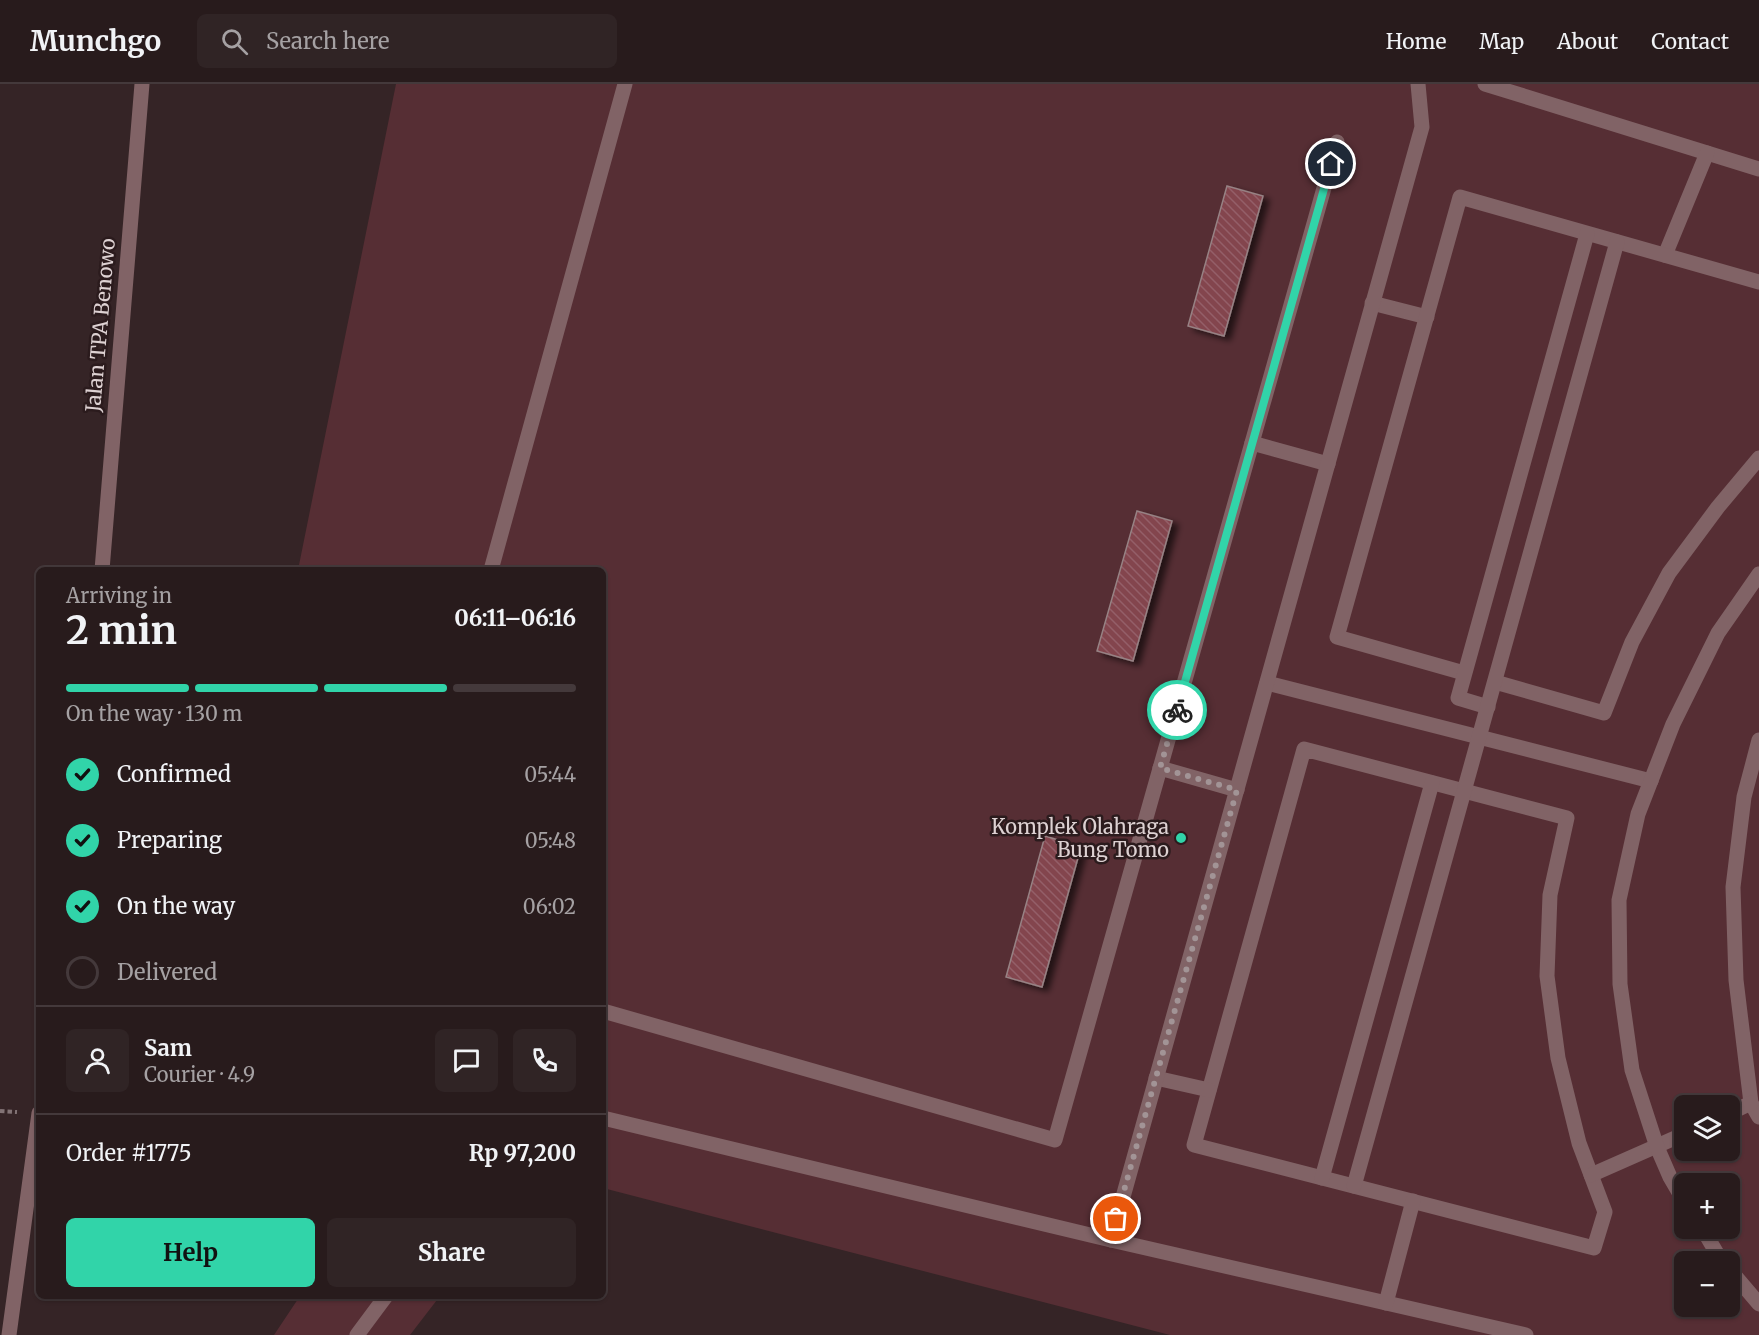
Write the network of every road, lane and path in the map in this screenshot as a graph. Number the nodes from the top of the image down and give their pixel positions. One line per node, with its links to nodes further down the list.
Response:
1 (142, 84): 17 (lane, Jalan TPA Benowo)
2 (625, 84): 18 (lane)
3 (1418, 84): 12 (lane)
4 (1485, 84): 6 (lane)
5 (1337, 142): 14 (lane)
6 (1707, 153): 7 (lane); 10 (lane)
7 (1759, 170)
8 (1587, 234): 9 (lane); 13 (lane); 20 (lane)
9 (1617, 242): 10 (lane); 21 (lane)
10 (1665, 255): 11 (lane)
11 (1759, 282)
12 (1372, 303): 13 (lane); 16 (lane)
13 (1427, 317): 20 (lane)
14 (1252, 443): 16 (lane); 26 (lane)
15 (1759, 459): 21 (lane)
16 (1328, 464): 22 (lane)
17 (102, 567)
18 (492, 567)
19 (1759, 574): 27 (lane)
20 (1464, 673): 23 (lane)
21 (1495, 682): 23 (lane)
22 (1267, 683): 24 (lane); 29 (lane)
23 (1488, 707): 24 (lane)
24 (1479, 738): 27 (lane); 30 (lane)
25 (1759, 741): 34 (lane)
26 (1160, 768): 29 (lane); 31 (lane)
27 (1651, 781): 40 (lane)
28 (1432, 783): 30 (lane); 33 (lane); 42 (lane)
29 (1237, 790): 32 (lane)
30 (1464, 791): 41 (lane); 44 (lane)
31 (606, 1012)
32 (1156, 1078): 33 (lane); 46 (lane)
33 (1209, 1090): 42 (lane)
34 (1751, 1103): 35 (lane); 36 (lane)
35 (1740, 1108)
36 (1759, 1117)
37 (606, 1119): 46 (lane)
38 (36, 1135): 51 (lane)
39 (1674, 1139): 40 (lane)
40 (1657, 1147): 41 (lane); 43 (lane)
41 (1591, 1175): 45 (lane)
42 (1322, 1178): 44 (lane)
43 (1674, 1184)
44 (1354, 1186): 45 (lane)
45 (1413, 1201): 49 (lane)
46 (1111, 1239): 49 (lane)
47 (1740, 1282): 50 (lane)
48 (384, 1299): 52 (lane)
49 (1386, 1303): 53 (lane)
50 (1759, 1304)
51 (9, 1335)
52 (357, 1335)
53 (1526, 1335)

